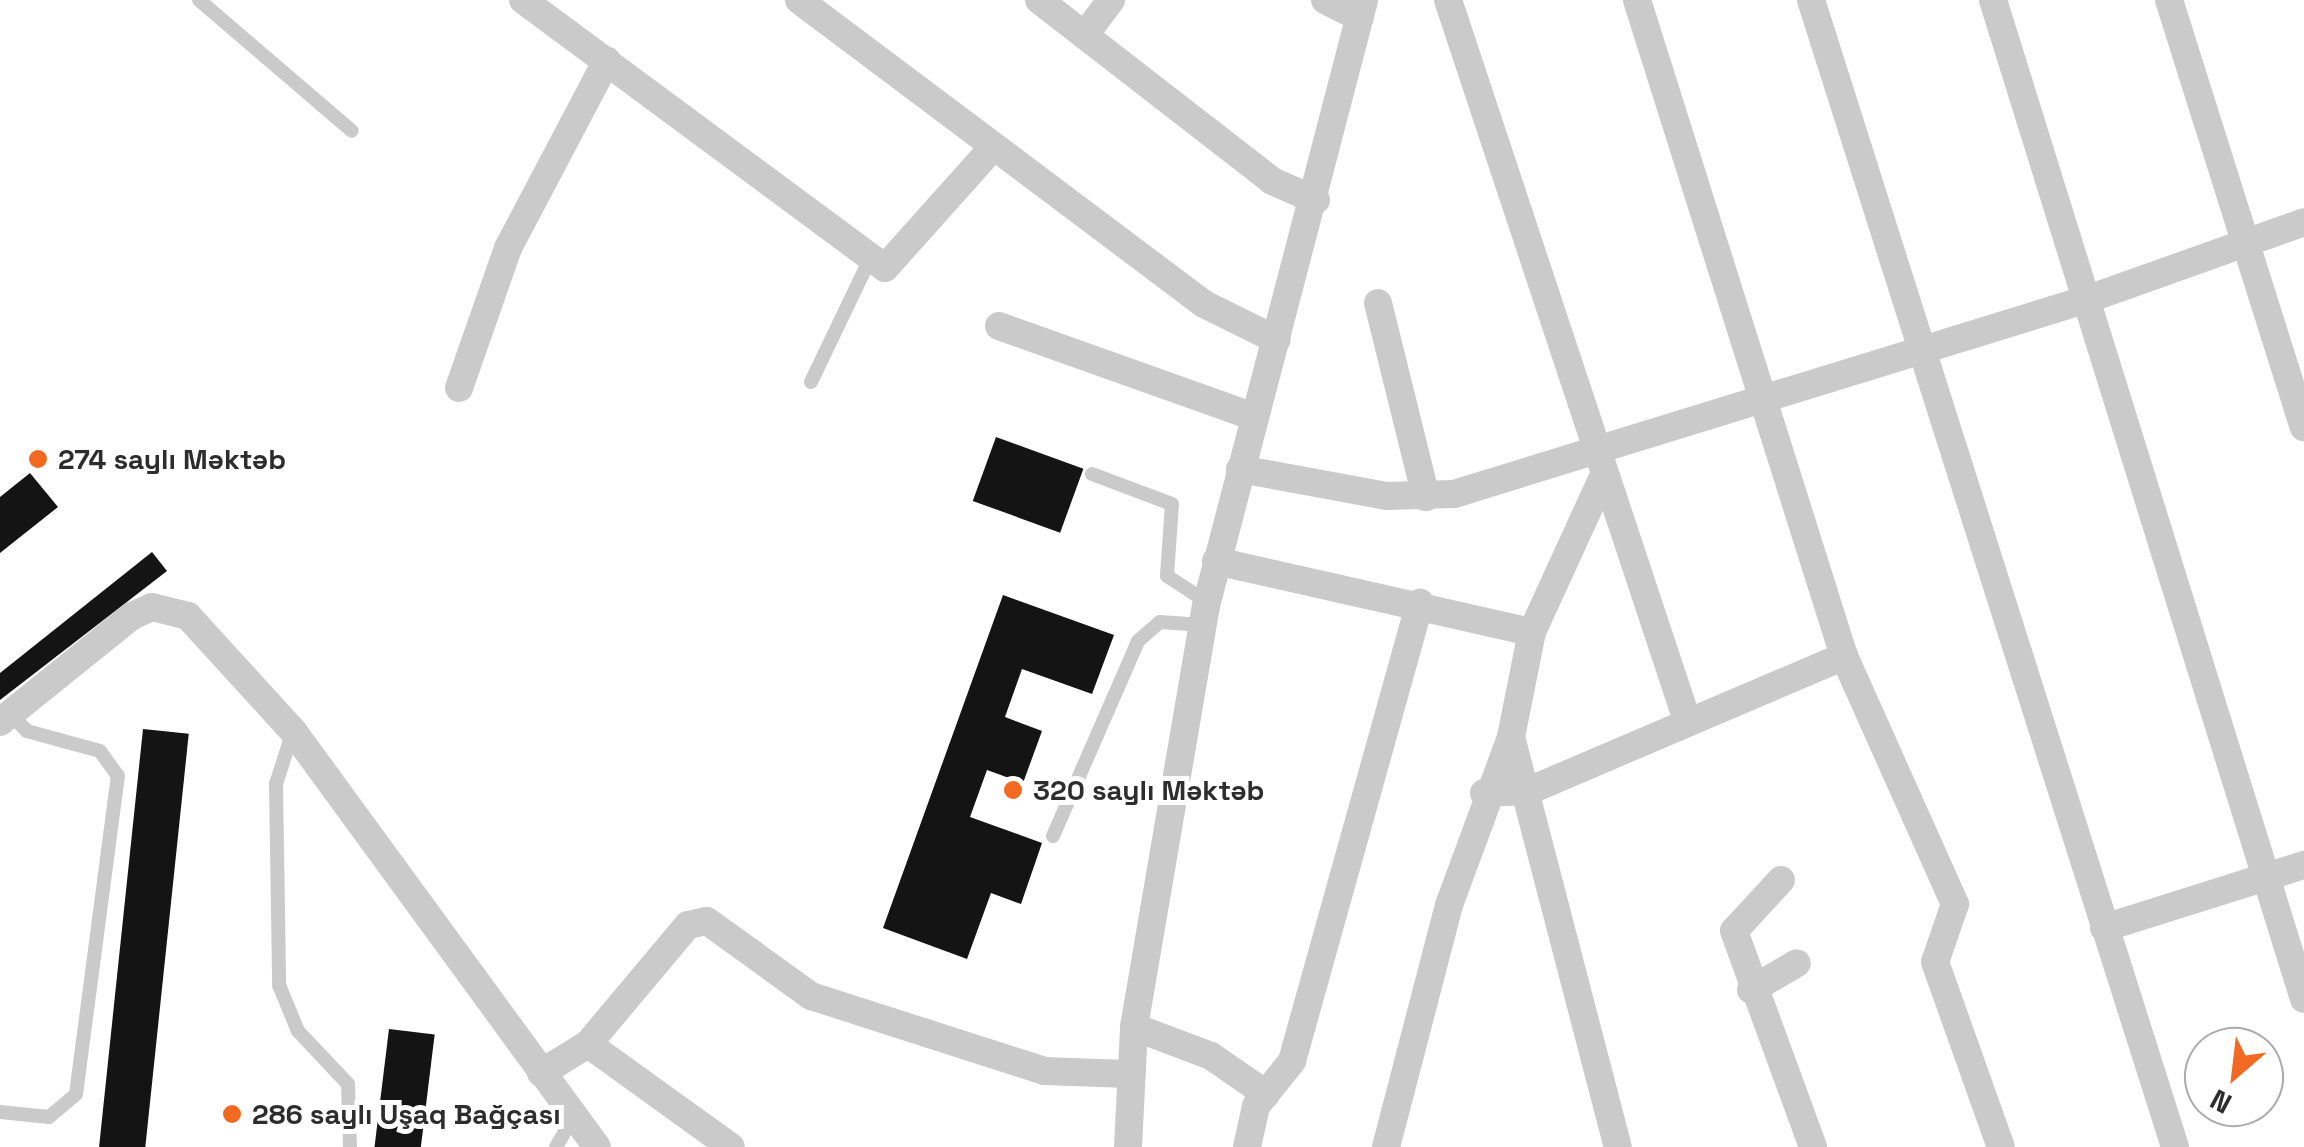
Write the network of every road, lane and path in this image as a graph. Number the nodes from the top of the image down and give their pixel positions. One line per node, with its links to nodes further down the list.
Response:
1 (200, 0): 15 (lane)
2 (523, 0): 14 (street)
3 (799, 0): 16 (street)
4 (1039, 0): 13 (street)
5 (1111, 0): 13 (street)
6 (1325, 0): 12 (street)
7 (1448, 0): 31 (street)
8 (1637, 0): 28 (street)
9 (1811, 0): 25 (street)
10 (1994, 0): 21 (street)
11 (2169, 0): 19 (street)
12 (1362, 9): 17 (street)
13 (1085, 35): 17 (street)
14 (607, 60): 20 (street); 27 (street)
15 (352, 132)
16 (994, 147): 20 (street); 24 (street)
17 (1316, 200): 24 (street)
18 (2304, 222): 19 (street)
19 (2246, 240): 21 (street); 30 (street)
20 (868, 262): 26 (lane)
21 (2091, 298): 25 (street); 49 (street)
22 (1378, 303): 35 (street)
23 (999, 326): 29 (street)
24 (1276, 340): 29 (street)
25 (1922, 348): 28 (street); 51 (street)
26 (812, 382)
27 (459, 388)
28 (1763, 398): 31 (street); 40 (street)
29 (1254, 418): 32 (street)
30 (2304, 428)
31 (1596, 448): 34 (street); 35 (street)
32 (1240, 469): 35 (street); 36 (street)
33 (1092, 474): 38 (lane)
34 (1602, 479): 39 (street); 42 (street)
35 (1426, 497)
36 (1216, 561): 37 (street); 38 (street)
37 (1420, 603): 39 (street); 59 (street)
38 (1205, 613): 47 (lane); 55 (street)
39 (1532, 632): 44 (street)
40 (1844, 656): 42 (street); 71 (street)
41 (5, 718): 43 (street); 60 (lane)
42 (1686, 718): 45 (street)
43 (292, 731): 57 (street); 62 (lane)
44 (1511, 737): 45 (street); 46 (street)
45 (1528, 791): 46 (street); 69 (street)
46 (1484, 793): 68 (street)
47 (1053, 836)
48 (2304, 865): 49 (street)
49 (2264, 876): 51 (street); 54 (street)
50 (1781, 880): 53 (street)
51 (2104, 928): 72 (street)
52 (1797, 964): 53 (street)
53 (1751, 990): 70 (street)
54 (2304, 1000)
55 (1134, 1027): 58 (street); 59 (street)
56 (588, 1044): 57 (street); 58 (street); 65 (street)
57 (541, 1072): 61 (street)
58 (1128, 1074): 66 (street)
59 (1266, 1094): 67 (street)
60 (0, 1112)
61 (573, 1118): 63 (lane); 64 (street)
62 (350, 1147)
63 (556, 1147)
64 (597, 1147)
65 (731, 1147)
66 (1128, 1147)
67 (1247, 1147)
68 (1386, 1147)
69 (1618, 1147)
70 (1814, 1147)
71 (2001, 1147)
72 (2174, 1147)

